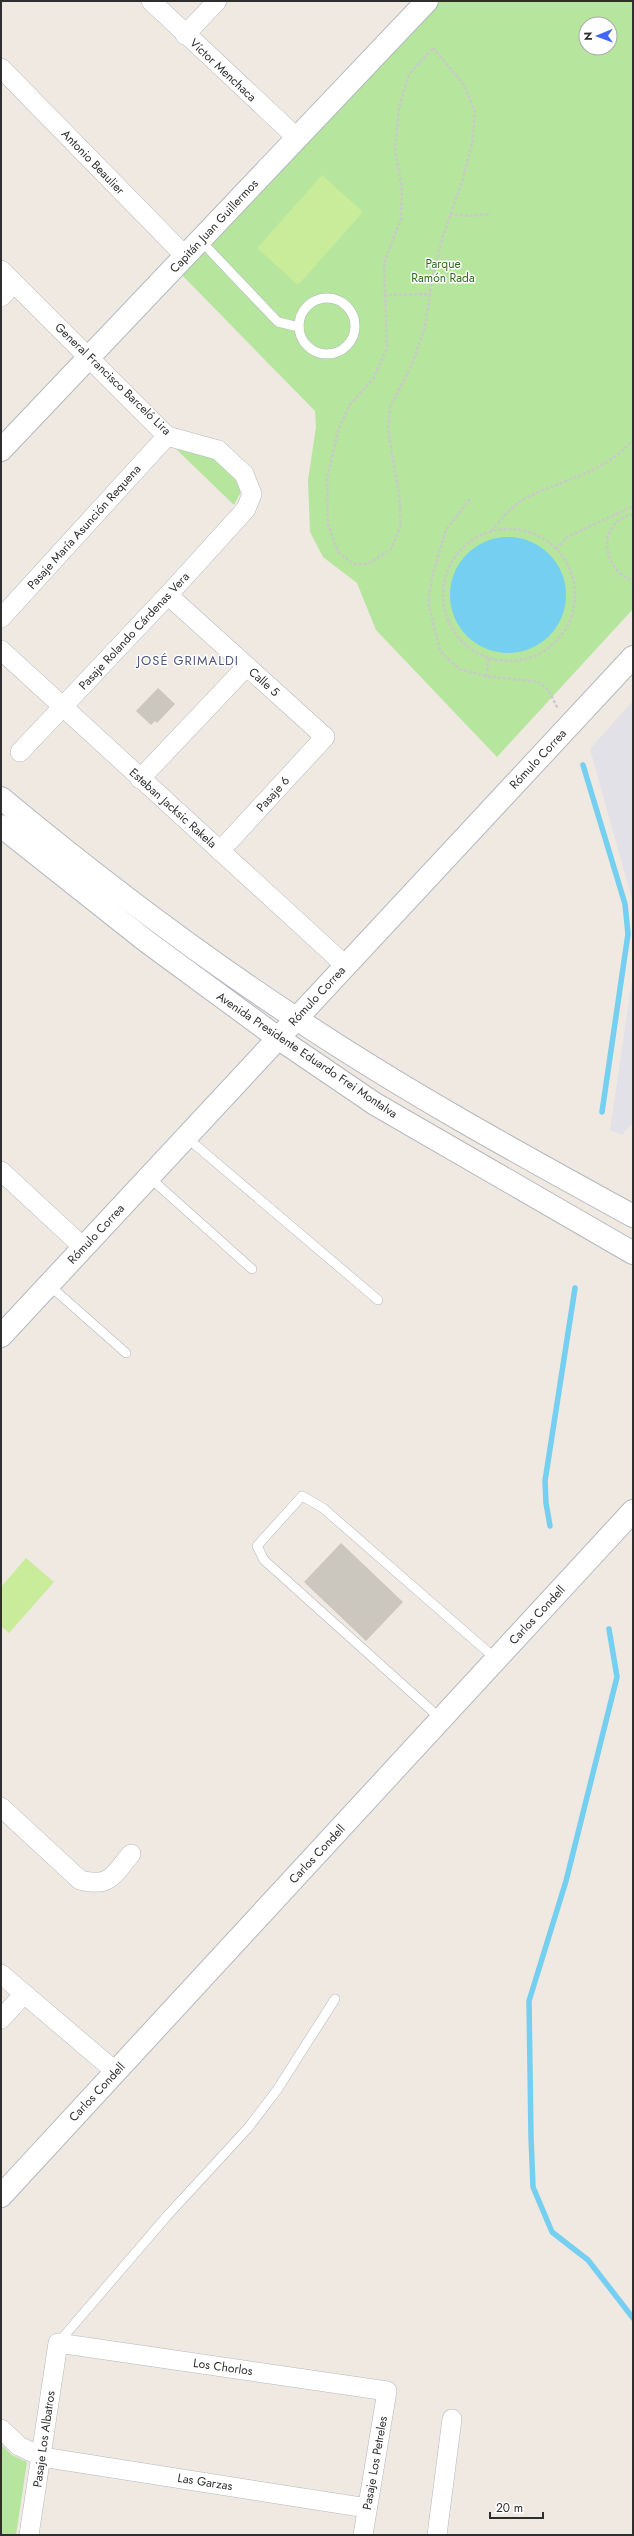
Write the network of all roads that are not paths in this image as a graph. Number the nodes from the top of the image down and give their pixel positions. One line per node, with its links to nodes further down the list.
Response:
1 (151, 1): 4 (street, Víctor Menchaca)
2 (217, 1): 4 (street)
3 (427, 1): 6 (street, Capitán Juan Guillermos)
4 (185, 35): 6 (street, Víctor Menchaca)
5 (1, 68): 7 (street, Antonio Beaulier)
6 (297, 138): 7 (street, Capitán Juan Guillermos)
7 (192, 248): 10 (lane); 11 (street, Capitán Juan Guillermos)
8 (8, 277): 9 (street); 11 (street, General Francisco Barceló Lira)
9 (1, 297)
10 (299, 328): 10 (lane)
11 (90, 357): 12 (street, General Francisco Barceló Lira); 13 (street, Capitán Juan Guillermos)
12 (167, 436): 14 (street, General Francisco Barceló Lira); 16 (street, Pasaje María Asunción Requena)
13 (1, 450)
14 (246, 508): 15 (street, Pasaje Rolando Cárdenas Vera)
15 (168, 595): 19 (street, Calle 5); 20 (street, Pasaje Rolando Cárdenas Vera)
16 (1, 618)
17 (1, 650): 20 (street, Esteban Jacksic Rakela)
18 (633, 657): 27 (street, Rómulo Correa)
19 (246, 666): 21 (street, Calle 5); 23 (street)
20 (63, 706): 22 (street, Pasaje Rolando Cárdenas Vera); 23 (street, Esteban Jacksic Rakela)
21 (325, 737): 26 (street, Pasaje 6)
22 (20, 752)
23 (140, 779): 26 (street, Esteban Jacksic Rakela)
24 (1, 798): 28 (street, Avenida Presidente Eduardo Frei Montalva)
25 (1, 826): 29 (street, Avenida Presidente Eduardo Frei Montalva)
26 (220, 851): 27 (street, Esteban Jacksic Rakela)
27 (346, 966): 28 (street, Rómulo Correa)
28 (296, 1019): 29 (street, Rómulo Correa); 33 (street, Avenida Presidente Eduardo Frei Montalva)
29 (278, 1038): 30 (street, Rómulo Correa); 35 (street, Avenida Presidente Eduardo Frei Montalva)
30 (186, 1137): 32 (street, Rómulo Correa); 38 (lane)
31 (1, 1171): 34 (street)
32 (149, 1177): 34 (street, Rómulo Correa); 36 (lane)
33 (633, 1216)
34 (83, 1247): 37 (street, Rómulo Correa)
35 (633, 1253)
36 (252, 1269)
37 (49, 1285): 39 (street, Rómulo Correa); 40 (lane)
38 (378, 1300)
39 (4, 1328)
40 (126, 1354)
41 (633, 1511): 42 (street, Carlos Condell)
42 (496, 1659): 43 (street, Carlos Condell); 43 (lane)
43 (441, 1719): 50 (street, Carlos Condell)
44 (1, 1807): 45 (street)
45 (131, 1854)
46 (1, 1974): 47 (street)
47 (24, 1994): 49 (street); 50 (street)
48 (335, 1999): 52 (lane)
49 (1, 2019)
50 (116, 2072): 51 (street, Carlos Condell)
51 (1, 2195)
52 (58, 2343): 53 (street, Los Chorlos); 56 (street, Pasaje Los Albatros)
53 (388, 2391): 57 (street, Pasaje Los Petreles)
54 (452, 2419): 60 (street)
55 (1, 2429): 56 (street, Las Garzas)
56 (42, 2457): 57 (street, Las Garzas); 58 (street, Pasaje Los Albatros)
57 (367, 2508): 59 (street, Pasaje Los Petreles)
58 (29, 2535)
59 (363, 2535)
60 (436, 2535)

